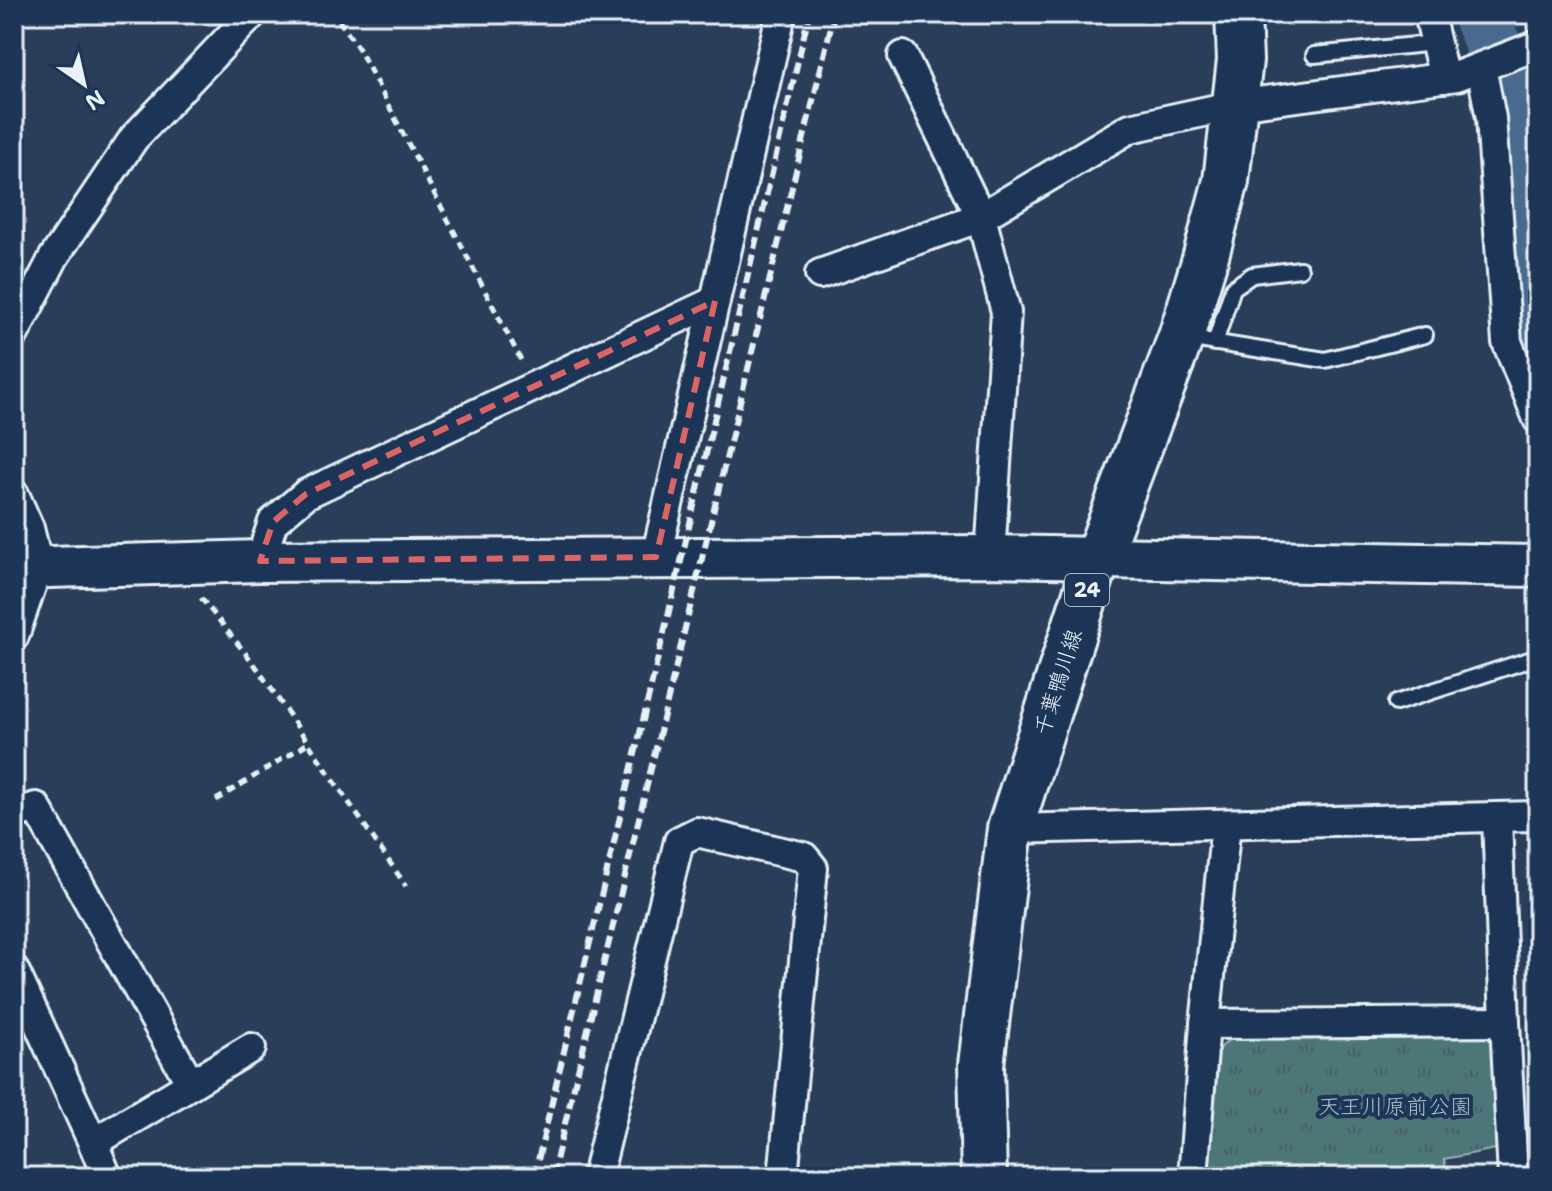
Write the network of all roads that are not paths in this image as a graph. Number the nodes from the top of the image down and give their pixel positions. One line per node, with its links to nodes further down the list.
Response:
1 (252, 14): 16 (street)
2 (781, 14): 15 (street)
3 (1238, 14): 11 (main road, 千葉鴨川線 / 24)
4 (1429, 14): 5 (street)
5 (1436, 43): 7 (lane); 10 (street)
6 (1538, 45): 9 (street)
7 (1314, 55)
8 (903, 56): 12 (street)
9 (1481, 67): 10 (street); 19 (street)
10 (1444, 78): 11 (street)
11 (1235, 105): 12 (street); 18 (main road, 千葉鴨川線 / 24)
12 (981, 217): 14 (street); 21 (street)
13 (1300, 269): 18 (lane)
14 (820, 274)
15 (715, 301): 23 (street); 24 (street)
16 (14, 334)
17 (1425, 335): 18 (lane)
18 (1198, 340): 22 (main road, 千葉鴨川線 / 24)
19 (1538, 419)
20 (14, 494): 26 (street)
21 (990, 556): 22 (street); 23 (street)
22 (1098, 556): 25 (street); 34 (main road, 千葉鴨川線 / 24)
23 (656, 557): 24 (street)
24 (260, 561): 26 (street)
25 (1538, 566)
26 (26, 567): 27 (street)
27 (14, 636)
28 (1538, 657): 29 (lane)
29 (1396, 703)
30 (14, 814): 39 (street)
31 (1538, 816): 32 (street)
32 (1497, 818): 33 (street); 36 (street)
33 (1226, 824): 34 (street); 37 (street)
34 (1010, 829): 44 (main road, 千葉鴨川線 / 24)
35 (14, 970): 40 (street)
36 (1505, 1022): 37 (street); 46 (street)
37 (1205, 1024): 45 (street)
38 (251, 1048): 39 (street)
39 (191, 1084): 40 (street)
40 (93, 1143): 41 (street)
41 (107, 1177)
42 (597, 1177): 43 (street)
43 (783, 1177)
44 (984, 1177)
45 (1193, 1177)
46 (1513, 1177)

